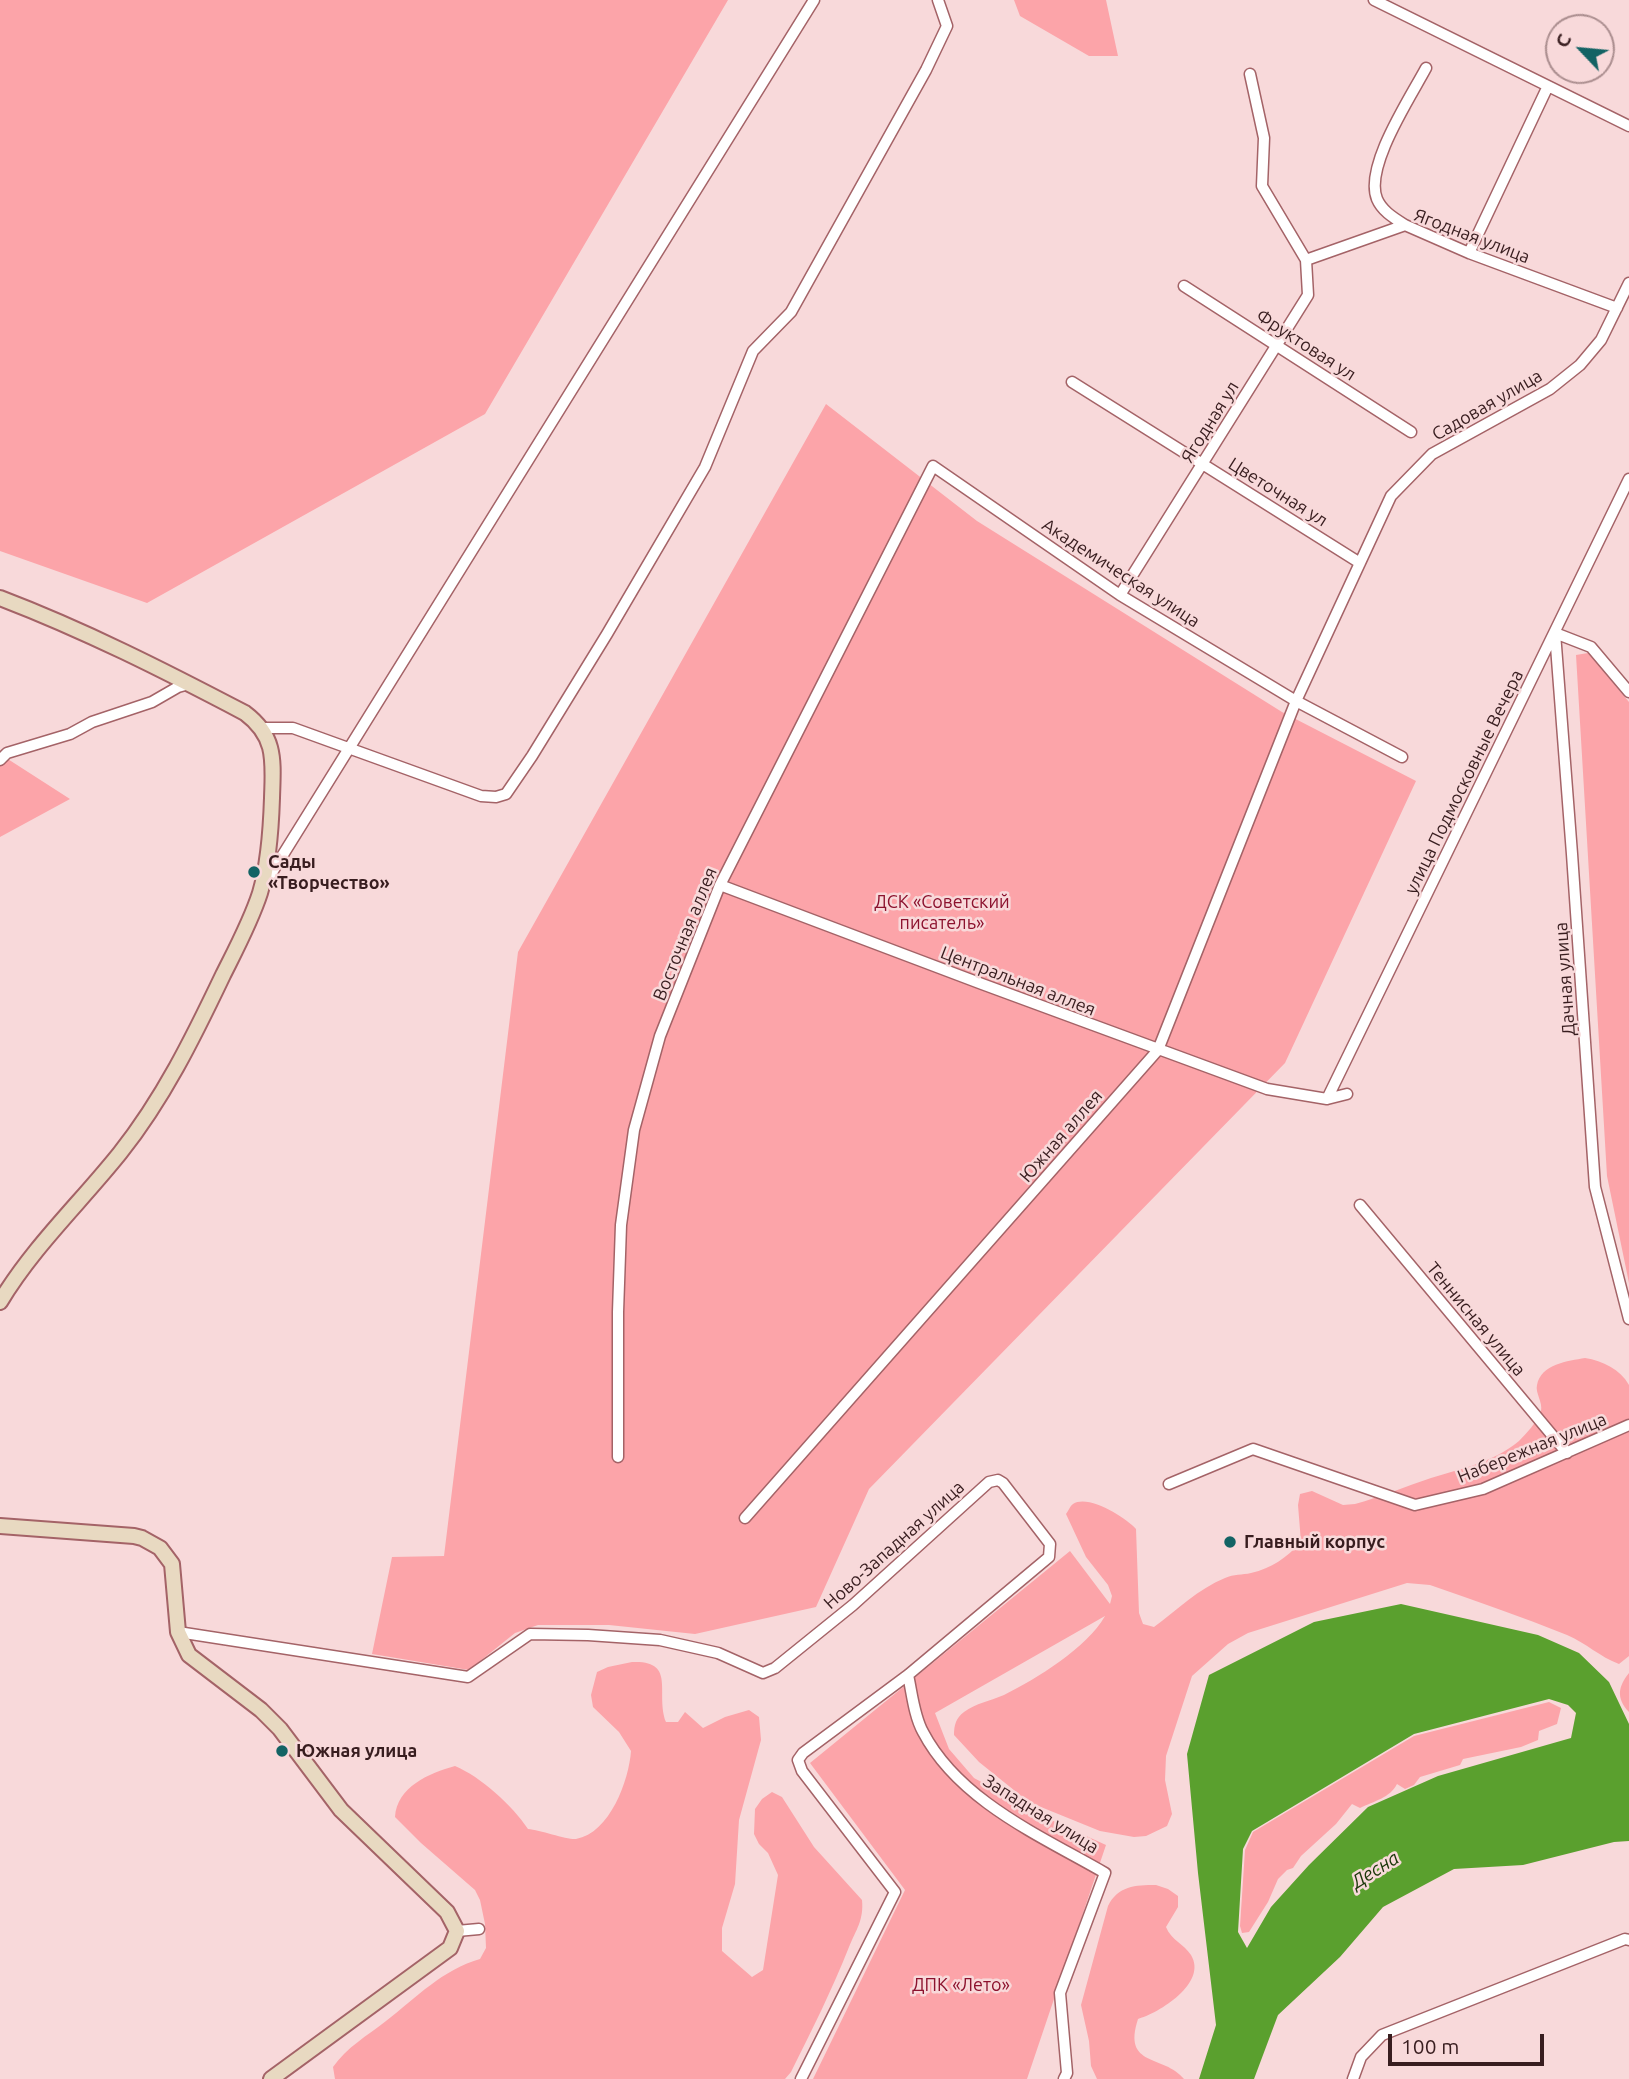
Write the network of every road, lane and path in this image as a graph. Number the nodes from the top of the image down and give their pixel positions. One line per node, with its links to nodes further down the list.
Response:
1 (814, 0): 28 (street)
2 (938, 0): 28 (street)
3 (1374, 0): 6 (street)
4 (1426, 68): 8 (street)
5 (1250, 74): 10 (street)
6 (1548, 86): 7 (street); 9 (street)
7 (1629, 126)
8 (1405, 225): 9 (street, Ягодная улица); 10 (street, Ягодная улица)
9 (1469, 253): 13 (street, Ягодная улица)
10 (1306, 261): 14 (street, Ягодная ул)
11 (1629, 283): 13 (street, Садовая улица)
12 (1184, 286): 14 (street, Фруктовая ул)
13 (1617, 308): 20 (street, Садовая улица)
14 (1276, 345): 16 (street, Фруктовая ул); 17 (street, Ягодная ул)
15 (1072, 382): 17 (street, Цветочная ул)
16 (1411, 432)
17 (1202, 464): 20 (street, Цветочная ул); 21 (street, Ягодная ул)
18 (933, 466): 21 (street, Академическая улица); 31 (street, Восточная аллея)
19 (1629, 482): 23 (street, улица Подмосковные Вечера)
20 (1360, 563): 26 (street, Садовая улица)
21 (1120, 595): 26 (street, Академическая улица)
22 (0, 598): 24 (street)
23 (1555, 633): 25 (street); 35 (street, улица Подмосковные Вечера); 38 (street, Дачная улица)
24 (189, 684): 27 (street); 30 (street)
25 (1629, 692)
26 (1294, 705): 29 (street, Академическая улица); 33 (street, Южная аллея)
27 (262, 729): 28 (street); 32 (street)
28 (349, 747): 32 (street)
29 (1402, 757)
30 (0, 760)
31 (720, 885): 33 (street, Центральная аллея); 41 (street, Восточная аллея)
32 (260, 891): 37 (street)
33 (1158, 1050): 35 (street, Центральная аллея); 43 (street, Южная аллея)
34 (1346, 1094): 35 (street)
35 (1327, 1099)
36 (1360, 1205): 40 (street, Теннисная улица)
37 (0, 1302)
38 (1629, 1319)
39 (1629, 1425): 40 (street, Набережная улица)
40 (1567, 1453): 42 (street, Набережная улица)
41 (618, 1457)
42 (1169, 1484)
43 (745, 1518)
44 (0, 1526): 45 (street)
45 (178, 1632): 46 (street, Ново-Западная улица); 48 (street)
46 (908, 1675): 50 (street); 52 (street, Западная улица)
47 (479, 1929): 48 (street)
48 (457, 1931): 51 (street)
49 (1629, 1941): 53 (street)
50 (806, 2077)
51 (271, 2079)
52 (1064, 2079)
53 (1353, 2079)

